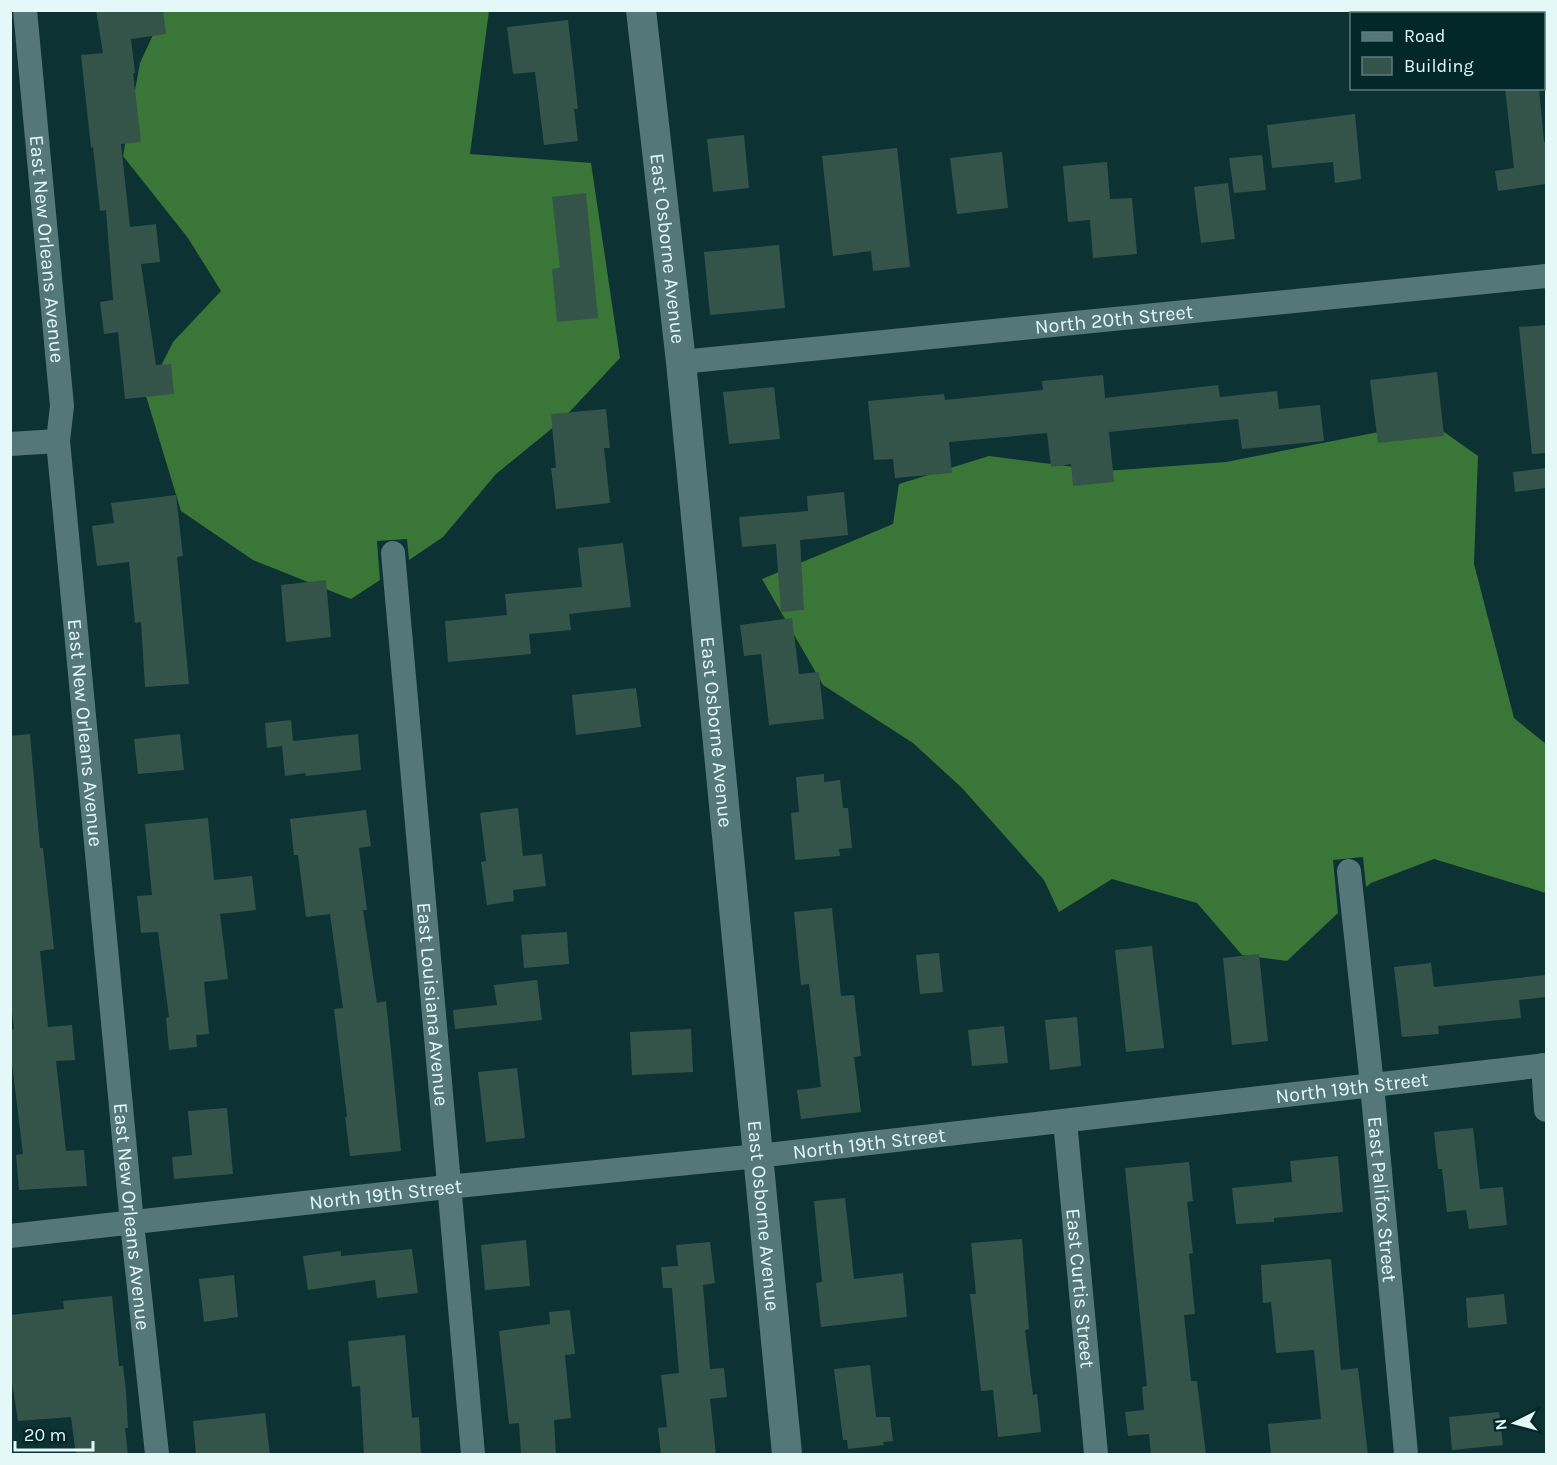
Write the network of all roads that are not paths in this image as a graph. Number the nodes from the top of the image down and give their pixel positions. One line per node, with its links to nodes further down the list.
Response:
1 (25, 10): 5 (street, East New Orleans Avenue)
2 (641, 10): 4 (street, East Osborne Avenue)
3 (1546, 276): 4 (street, North 20th Street)
4 (681, 362): 13 (street, East Osborne Avenue)
5 (58, 441): 6 (street); 15 (street, East New Orleans Avenue)
6 (10, 444)
7 (393, 554): 14 (street, East Louisiana Avenue)
8 (1349, 872): 10 (street, East Palifox Street)
9 (1545, 1065): 10 (street, North 19th Street); 11 (street)
10 (1372, 1085): 12 (street, North 19th Street); 21 (street, East Palifox Street)
11 (1546, 1110)
12 (1065, 1121): 13 (street, North 19th Street); 20 (street, East Curtis Street)
13 (758, 1156): 14 (street, North 19th Street); 19 (street, East Osborne Avenue)
14 (447, 1188): 15 (street, North 19th Street); 18 (street, East Louisiana Avenue)
15 (132, 1223): 16 (street, North 19th Street); 17 (street, East New Orleans Avenue)
16 (10, 1236)
17 (157, 1455)
18 (473, 1455)
19 (787, 1455)
20 (1096, 1455)
21 (1406, 1455)

